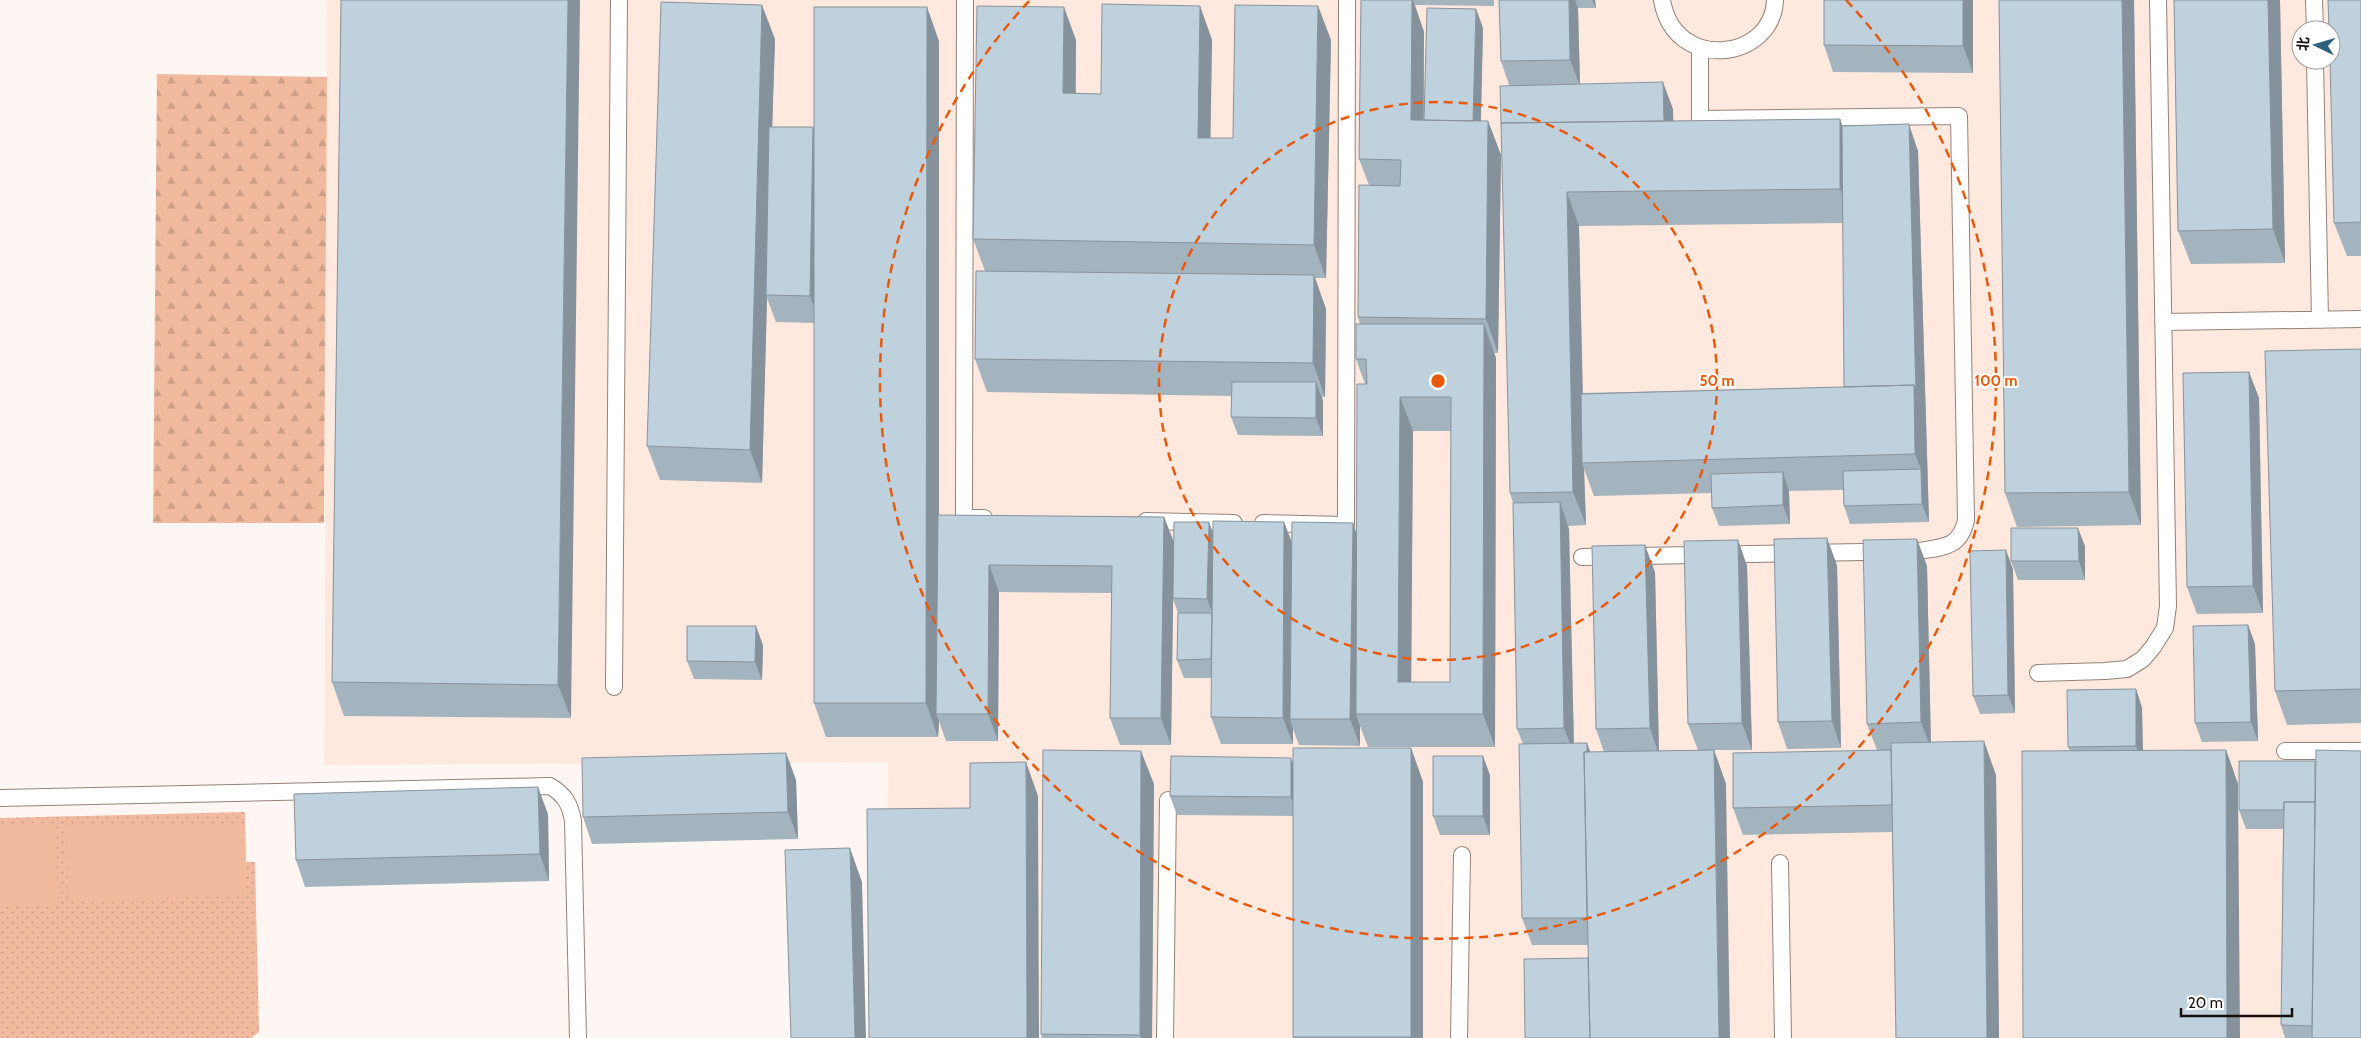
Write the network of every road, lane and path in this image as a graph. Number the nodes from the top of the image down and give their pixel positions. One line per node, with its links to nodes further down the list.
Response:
1 (619, 0): 18 (lane)
2 (965, 0): 14 (lane)
3 (1347, 0): 15 (lane)
4 (1662, 0): 9 (lane)
5 (1775, 0): 9 (lane)
6 (2158, 0): 13 (lane)
7 (2314, 0): 8 (lane)
8 (2315, 20)
9 (1700, 48): 16 (lane)
10 (2315, 70): 12 (lane)
11 (2361, 319): 12 (lane)
12 (2320, 320): 13 (lane)
13 (2163, 322): 17 (lane)
14 (1003, 518)
15 (1130, 521)
16 (1582, 557)
17 (2038, 673)
18 (614, 687)
19 (2285, 751): 20 (lane)
20 (2361, 751)
21 (0, 798): 25 (lane)
22 (1168, 800): 26 (lane)
23 (1462, 855): 27 (lane)
24 (1780, 863): 28 (lane)
25 (578, 1038)
26 (1165, 1038)
27 (1459, 1038)
28 (1783, 1038)

